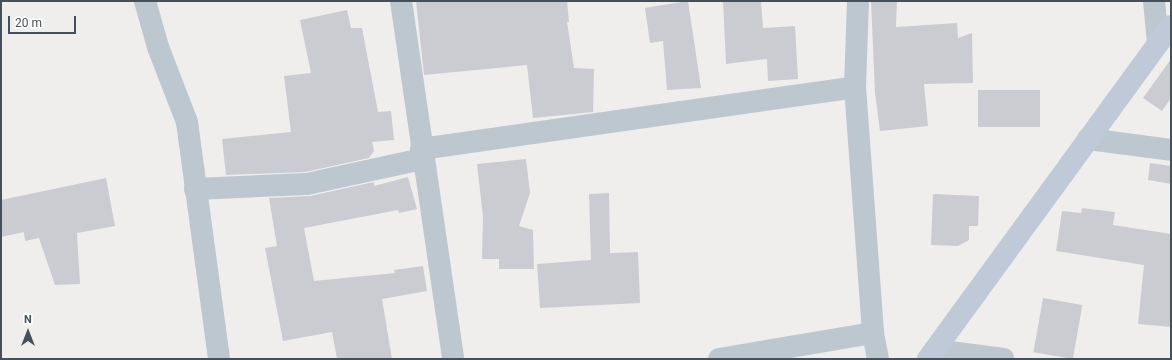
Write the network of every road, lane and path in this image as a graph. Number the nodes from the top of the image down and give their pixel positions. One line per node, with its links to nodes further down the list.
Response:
1 (145, 1): 10 (street)
2 (401, 1): 9 (street)
3 (858, 1): 6 (street)
4 (1154, 1): 5 (street)
5 (1164, 34): 7 (street)
6 (855, 87): 9 (street); 11 (street)
7 (1088, 139): 8 (street); 12 (street)
8 (1171, 150)
9 (422, 154): 10 (street); 14 (street)
10 (195, 190): 13 (street)
11 (873, 332): 15 (street); 16 (street)
12 (931, 355): 17 (street)
13 (219, 359)
14 (453, 359)
15 (719, 359)
16 (878, 359)
17 (1003, 359)

